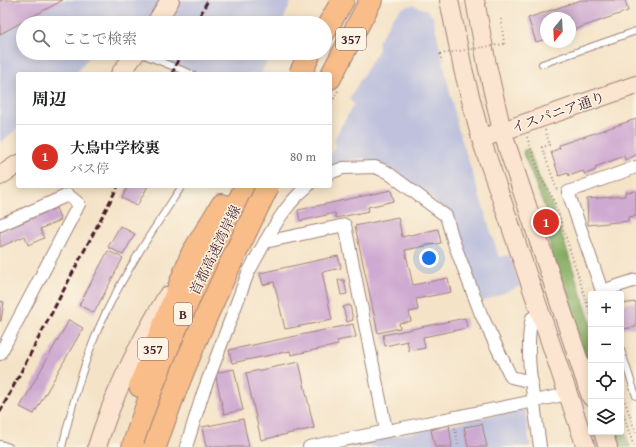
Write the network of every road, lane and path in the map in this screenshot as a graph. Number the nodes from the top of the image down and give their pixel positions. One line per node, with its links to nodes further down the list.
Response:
1 (170, 0): 9 (street)
2 (334, 0): 10 (highway)
3 (343, 0): 11 (highway, 357)
4 (356, 0): 14 (highway)
5 (367, 0): 25 (highway)
6 (371, 0): 26 (highway, 357)
7 (449, 0): 33 (street)
8 (475, 0): 29 (street)
9 (160, 16)
10 (327, 16)
11 (332, 19)
12 (501, 19): 19 (path, bridge)
13 (636, 31): 20 (lane)
14 (332, 52)
15 (131, 60): 21 (street)
16 (155, 60): 22 (lane)
17 (307, 60): 23 (highway, bridge)
18 (328, 60): 24 (highway)
19 (442, 62)
20 (542, 64)
21 (122, 72)
22 (187, 72)
23 (301, 72)
24 (323, 72)
25 (326, 72)
26 (332, 74)
27 (636, 85): 29 (street, イスパニア通り)
28 (552, 128): 30 (path)
29 (502, 131): 33 (street, イスパニア通り); 61 (street)
30 (539, 132)
31 (533, 134): 32 (path)
32 (527, 136): 34 (path); 46 (path)
33 (481, 139): 57 (street)
34 (522, 142)
35 (16, 165): 38 (street)
36 (636, 167): 54 (street)
37 (332, 172): 60 (street)
38 (0, 176)
39 (181, 188): 75 (lane)
40 (232, 188): 51 (highway, 357)
41 (245, 188): 78 (highway, 首都高速湾岸線 / B)
42 (267, 188): 79 (highway, 首都高速湾岸線 / B, bridge)
43 (272, 188): 52 (highway, 357)
44 (306, 188): 50 (street)
45 (558, 195): 46 (path)
46 (554, 200): 48 (path)
47 (545, 217): 48 (path)
48 (561, 220): 56 (path)
49 (0, 225): 58 (street)
50 (265, 242): 70 (street); 80 (street)
51 (192, 254): 76 (street); 77 (highway, 357)
52 (237, 254): 78 (highway, 357); 79 (street)
53 (636, 280): 55 (street)
54 (601, 291)
55 (607, 291)
56 (588, 306)
57 (540, 313): 60 (street); 62 (street)
58 (0, 354)
59 (624, 359): 63 (lane)
60 (532, 382): 65 (street)
61 (588, 387)
62 (568, 394): 65 (street); 67 (street)
63 (636, 396)
64 (624, 399): 71 (path)
65 (534, 400): 69 (street); 83 (street)
66 (588, 405): 67 (street)
67 (574, 411): 84 (street)
68 (624, 416): 86 (path)
69 (453, 417): 70 (street); 82 (path)
70 (386, 430): 81 (street)
71 (636, 433)
72 (604, 435): 85 (street)
73 (0, 446): 74 (lane)
74 (9, 447)
75 (62, 447)
76 (98, 447)
77 (122, 447)
78 (132, 447)
79 (156, 447)
80 (186, 447)
81 (308, 447)
82 (459, 447)
83 (540, 447)
84 (586, 447)
85 (608, 447)
86 (634, 447)

